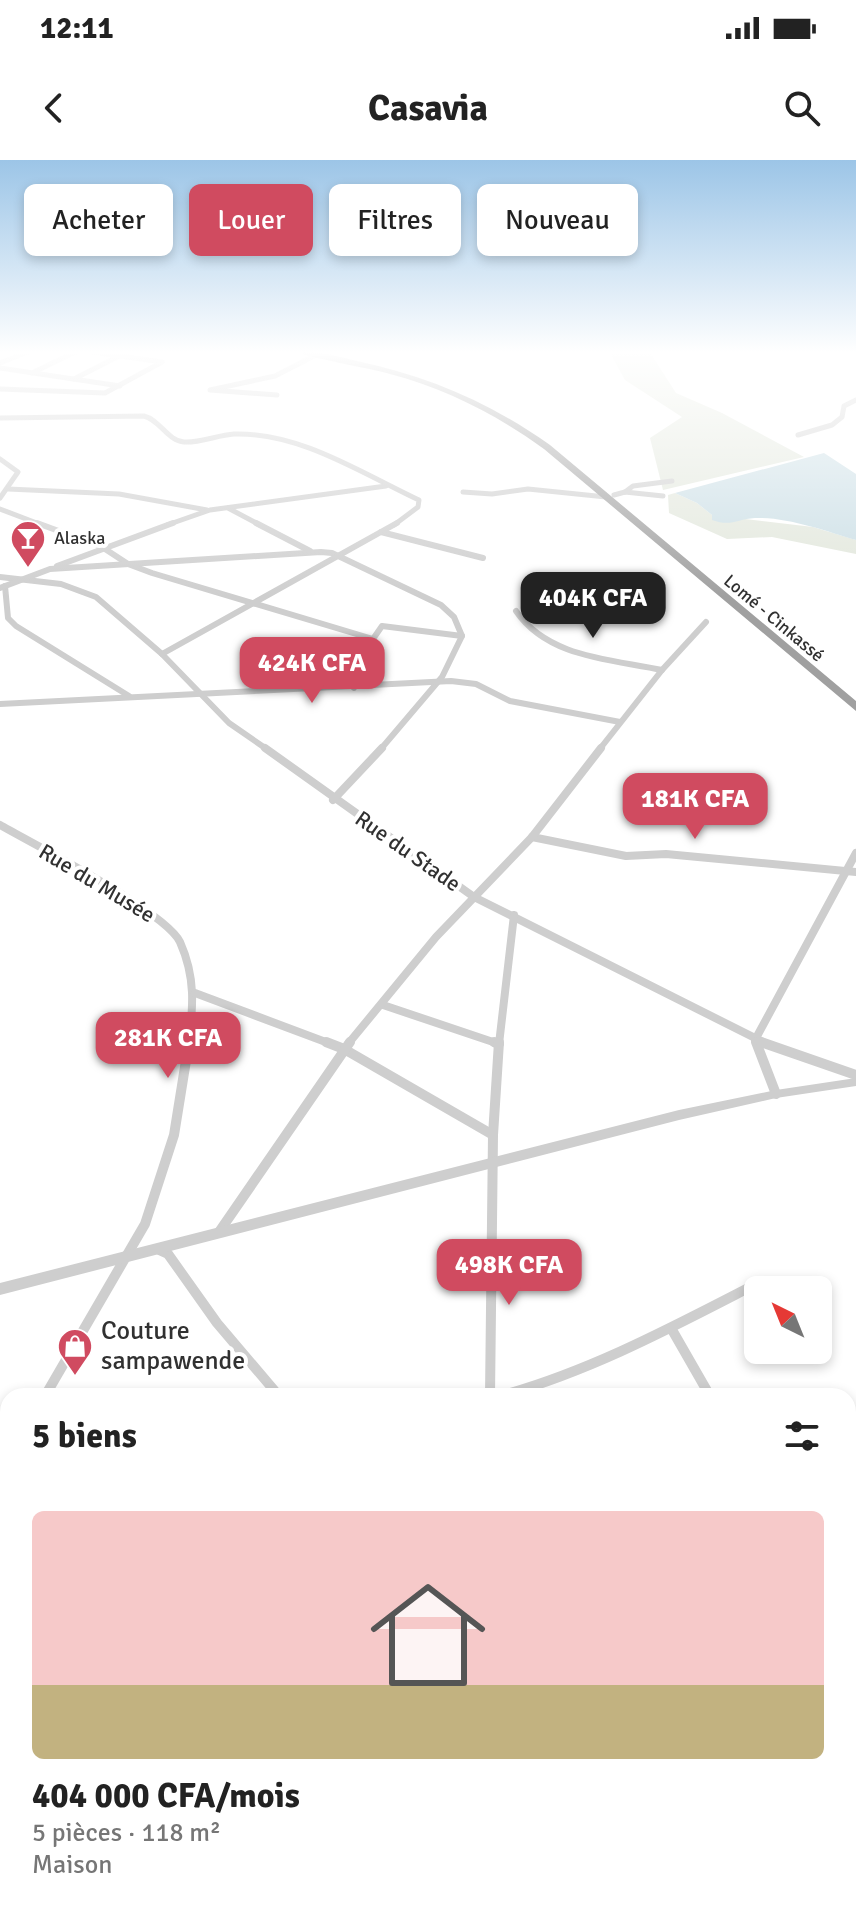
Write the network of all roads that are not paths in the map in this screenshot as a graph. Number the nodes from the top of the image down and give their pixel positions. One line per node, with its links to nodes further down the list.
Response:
1 (169, 433): 9 (street)
2 (528, 433): 12 (highway, Lomé - Cinkassé)
3 (804, 433): 4 (street)
4 (798, 435)
5 (0, 459): 6 (street)
6 (16, 478): 7 (street); 10 (street)
7 (0, 479)
8 (672, 481): 12 (street)
9 (386, 486): 15 (street); 18 (street)
10 (8, 489): 14 (street); 17 (street)
11 (463, 492): 12 (street)
12 (615, 494): 13 (street); 38 (highway, Lomé - Cinkassé); 41 (highway, Lomé - Cinkassé)
13 (663, 496)
14 (0, 498)
15 (227, 507): 17 (street); 20 (street)
16 (0, 509): 19 (street)
17 (210, 510): 19 (street)
18 (381, 532): 21 (street); 22 (street)
19 (102, 547): 23 (street); 24 (street)
20 (313, 552): 21 (street); 23 (street)
21 (339, 557): 28 (street); 31 (street)
22 (483, 558)
23 (128, 564): 24 (street); 28 (street)
24 (50, 569): 26 (street)
25 (0, 577): 26 (street, Rue du Stade)
26 (22, 578): 27 (street); 33 (street, Rue du Stade)
27 (2, 587): 39 (street)
28 (249, 603): 32 (street); 33 (street)
29 (516, 611): 34 (street)
30 (706, 622): 34 (street)
31 (462, 636): 32 (street); 35 (street)
32 (373, 639): 36 (street)
33 (162, 654): 37 (street, Rue du Stade)
34 (662, 670): 42 (street)
35 (435, 683): 36 (street); 42 (street); 43 (street)
36 (354, 688): 37 (street)
37 (202, 695): 39 (street); 43 (street, Rue du Stade)
38 (856, 695)
39 (131, 697): 40 (street)
40 (0, 704)
41 (856, 707)
42 (620, 722): 45 (street)
43 (333, 800): 49 (street, Rue du Stade)
44 (0, 825): 51 (street, Rue du Musée)
45 (532, 837): 47 (street); 49 (street)
46 (856, 853): 47 (street)
47 (845, 872): 48 (street); 53 (street)
48 (856, 872)
49 (474, 897): 50 (street, Rue du Stade); 52 (street)
50 (514, 915): 53 (street, Rue du Stade); 54 (street)
51 (195, 993): 55 (street); 63 (street, Rue du Musée)
52 (383, 1005): 54 (street); 55 (street)
53 (755, 1040): 56 (street, Rue du Stade); 58 (street)
54 (499, 1044): 59 (street)
55 (344, 1049): 59 (street); 61 (street)
56 (856, 1075)
57 (856, 1082): 58 (street)
58 (776, 1094): 60 (street)
59 (493, 1135): 60 (street)
60 (493, 1162): 61 (street); 69 (street)
61 (219, 1232): 62 (street)
62 (154, 1247): 63 (street); 68 (street)
63 (129, 1254): 64 (street); 67 (street, Rue du Musée)
64 (0, 1289)
65 (744, 1290): 66 (street)
66 (671, 1328): 70 (street); 71 (street)
67 (50, 1388)
68 (272, 1388)
69 (490, 1388)
70 (530, 1388)
71 (705, 1388)

